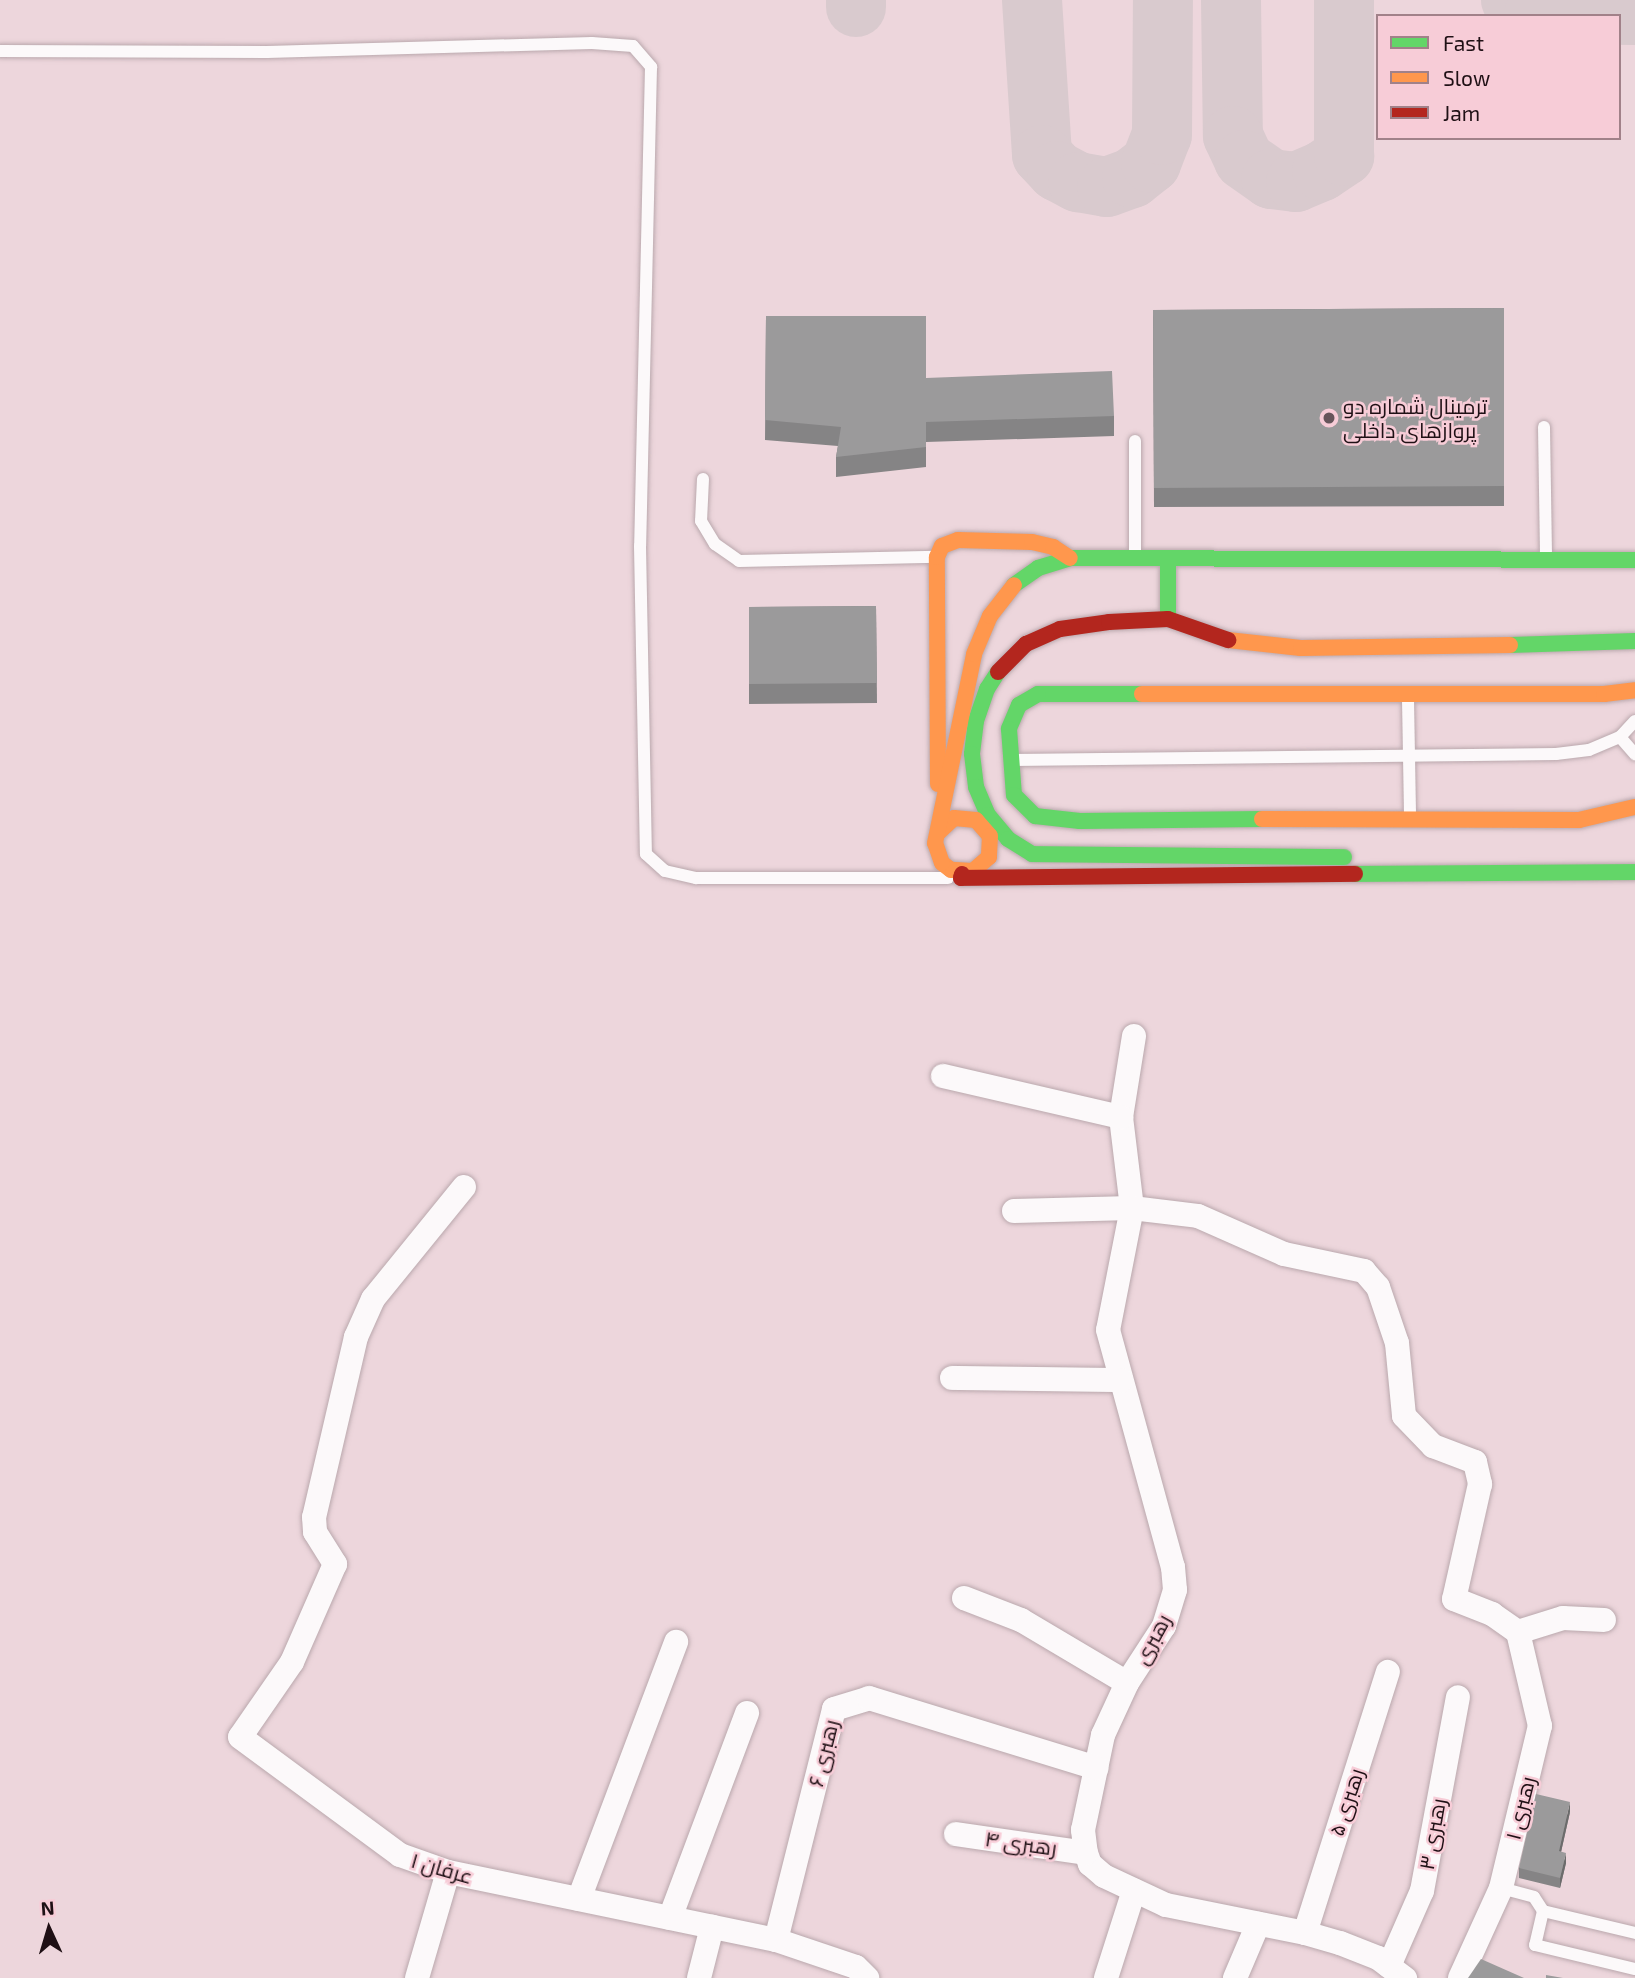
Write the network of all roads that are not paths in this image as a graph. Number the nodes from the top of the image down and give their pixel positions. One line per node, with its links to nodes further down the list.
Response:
1 (0, 51): 27 (lane)
2 (1544, 427): 9 (lane)
3 (1135, 441): 7 (lane)
4 (703, 479): 5 (lane)
5 (937, 557): 6 (main road); 22 (main road)
6 (1070, 558): 7 (main road); 22 (main road)
7 (1135, 559): 8 (main road)
8 (1168, 559): 9 (main road); 11 (main road)
9 (1546, 559): 10 (main road)
10 (1635, 560)
11 (1168, 619): 12 (main road); 23 (main road)
12 (1635, 641)
13 (1635, 690): 14 (main road)
14 (1408, 694): 18 (lane); 19 (main road)
15 (1635, 721): 16 (lane)
16 (1620, 737): 17 (lane); 18 (lane)
17 (1635, 754)
18 (1409, 755): 19 (lane); 21 (lane)
19 (1009, 760): 21 (main road)
20 (1635, 807): 21 (main road)
21 (1410, 818)
22 (938, 833): 27 (main road); 27 (main road)
23 (1361, 856)
24 (1457, 856): 25 (main road)
25 (1635, 856)
26 (1635, 872): 27 (main road)
27 (962, 875)
28 (1134, 1036): 30 (street, رهبری)
29 (943, 1076): 30 (street)
30 (1121, 1117): 32 (street, رهبری)
31 (464, 1187): 47 (street, عرفان ۱)
32 (1132, 1208): 33 (street); 35 (street, رهبری); 38 (street)
33 (1014, 1211)
34 (952, 1378): 35 (street)
35 (1121, 1380): 41 (street, رهبری)
36 (964, 1598): 41 (street)
37 (1604, 1620): 38 (street)
38 (1518, 1632): 48 (street, رهبری ۱)
39 (676, 1642): 50 (street)
40 (1388, 1672): 55 (street, رهبری ۵)
41 (1127, 1684): 44 (street, رهبری)
42 (1458, 1697): 59 (street, رهبری ۳)
43 (747, 1713): 52 (street)
44 (1096, 1768): 46 (street, رهبری); 57 (street, رهبری ۶)
45 (956, 1834): 46 (street, رهبری ۴)
46 (1086, 1853): 49 (street)
47 (448, 1872): 50 (street, عرفان ۱); 60 (street)
48 (1501, 1888): 51 (lane); 65 (street, رهبری ۱)
49 (1134, 1890): 53 (street); 63 (street)
50 (579, 1899): 52 (street, عرفان ۱)
51 (1543, 1911): 56 (lane); 58 (lane)
52 (670, 1918): 54 (street, عرفان ۱)
53 (1258, 1924): 55 (street); 64 (street)
54 (712, 1927): 57 (street, عرفان ۱); 61 (street)
55 (1305, 1933): 59 (street)
56 (1635, 1933)
57 (775, 1940): 62 (street, عرفان ۱)
58 (1635, 1969)
59 (1400, 1974)
60 (417, 1978)
61 (698, 1978)
62 (867, 1978)
63 (1106, 1978)
64 (1235, 1978)
65 (1460, 1978)

